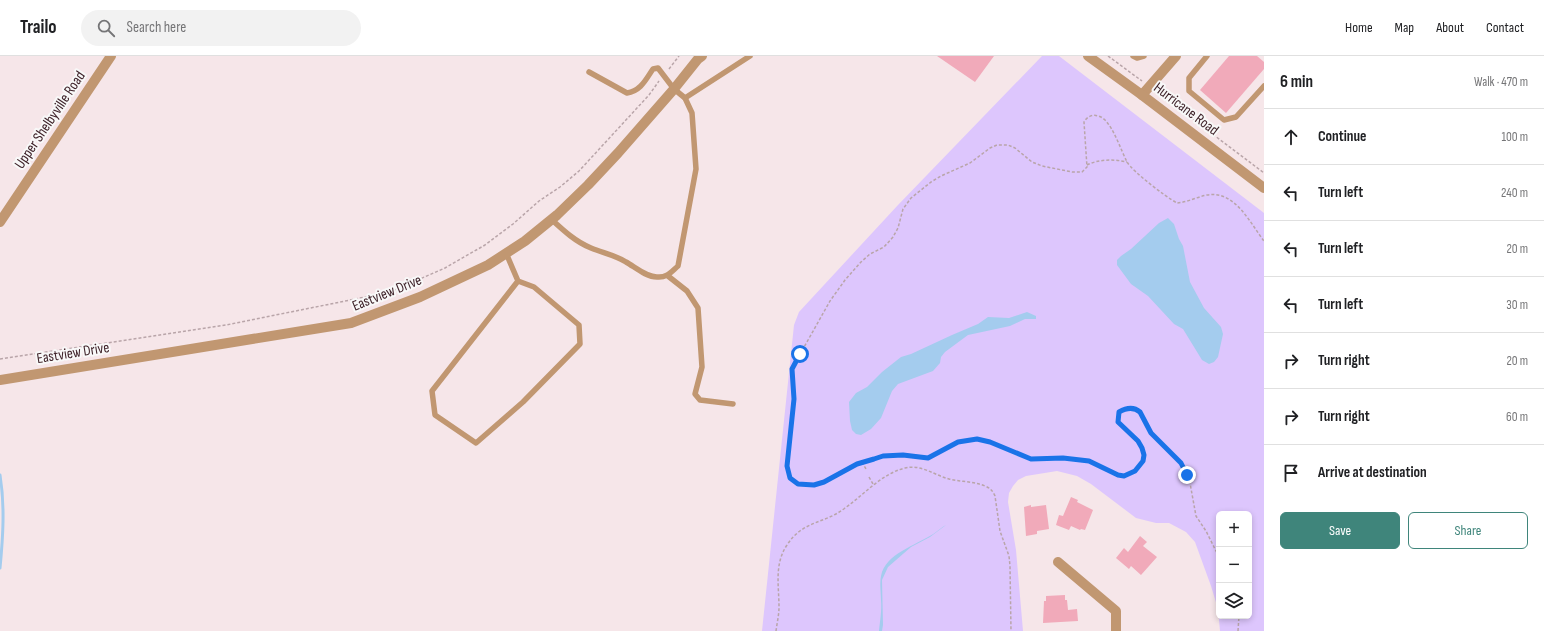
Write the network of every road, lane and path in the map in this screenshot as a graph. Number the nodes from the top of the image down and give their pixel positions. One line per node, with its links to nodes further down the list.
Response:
1 (111, 56): 23 (street, Upper Shelbyville Road)
2 (679, 56): 12 (path)
3 (750, 56): 17 (lane)
4 (1088, 56): 16 (street, Hurricane Road)
5 (1108, 56): 13 (path)
6 (1133, 56): 7 (lane)
7 (1144, 56)
8 (1176, 56): 13 (street)
9 (1207, 56): 14 (lane)
10 (700, 57): 15 (street, Eastview Drive)
11 (590, 72): 12 (lane)
12 (664, 75): 15 (lane); 28 (path)
13 (1150, 86): 16 (street); 20 (path)
14 (1264, 86)
15 (674, 89): 17 (lane); 22 (street, Eastview Drive)
16 (1142, 95): 21 (street, Hurricane Road)
17 (685, 98): 26 (lane)
18 (1127, 162): 19 (path); 19 (path); 24 (path)
19 (1087, 165): 31 (path)
20 (1264, 173)
21 (1264, 188)
22 (551, 219): 25 (street, Eastview Drive); 26 (lane)
23 (0, 222)
24 (1264, 241)
25 (506, 253): 27 (lane); 29 (street, Eastview Drive)
26 (668, 276): 30 (lane)
27 (518, 281): 27 (lane)
28 (0, 359)
29 (0, 380)
30 (733, 404)
31 (862, 462): 32 (path); 35 (path)
32 (866, 469)
33 (869, 477): 34 (path)
34 (873, 484): 38 (path); 39 (path)
35 (1216, 551)
36 (1058, 562): 40 (street)
37 (1239, 619): 41 (path)
38 (776, 631)
39 (1011, 631)
40 (1116, 631)
41 (1238, 631)

